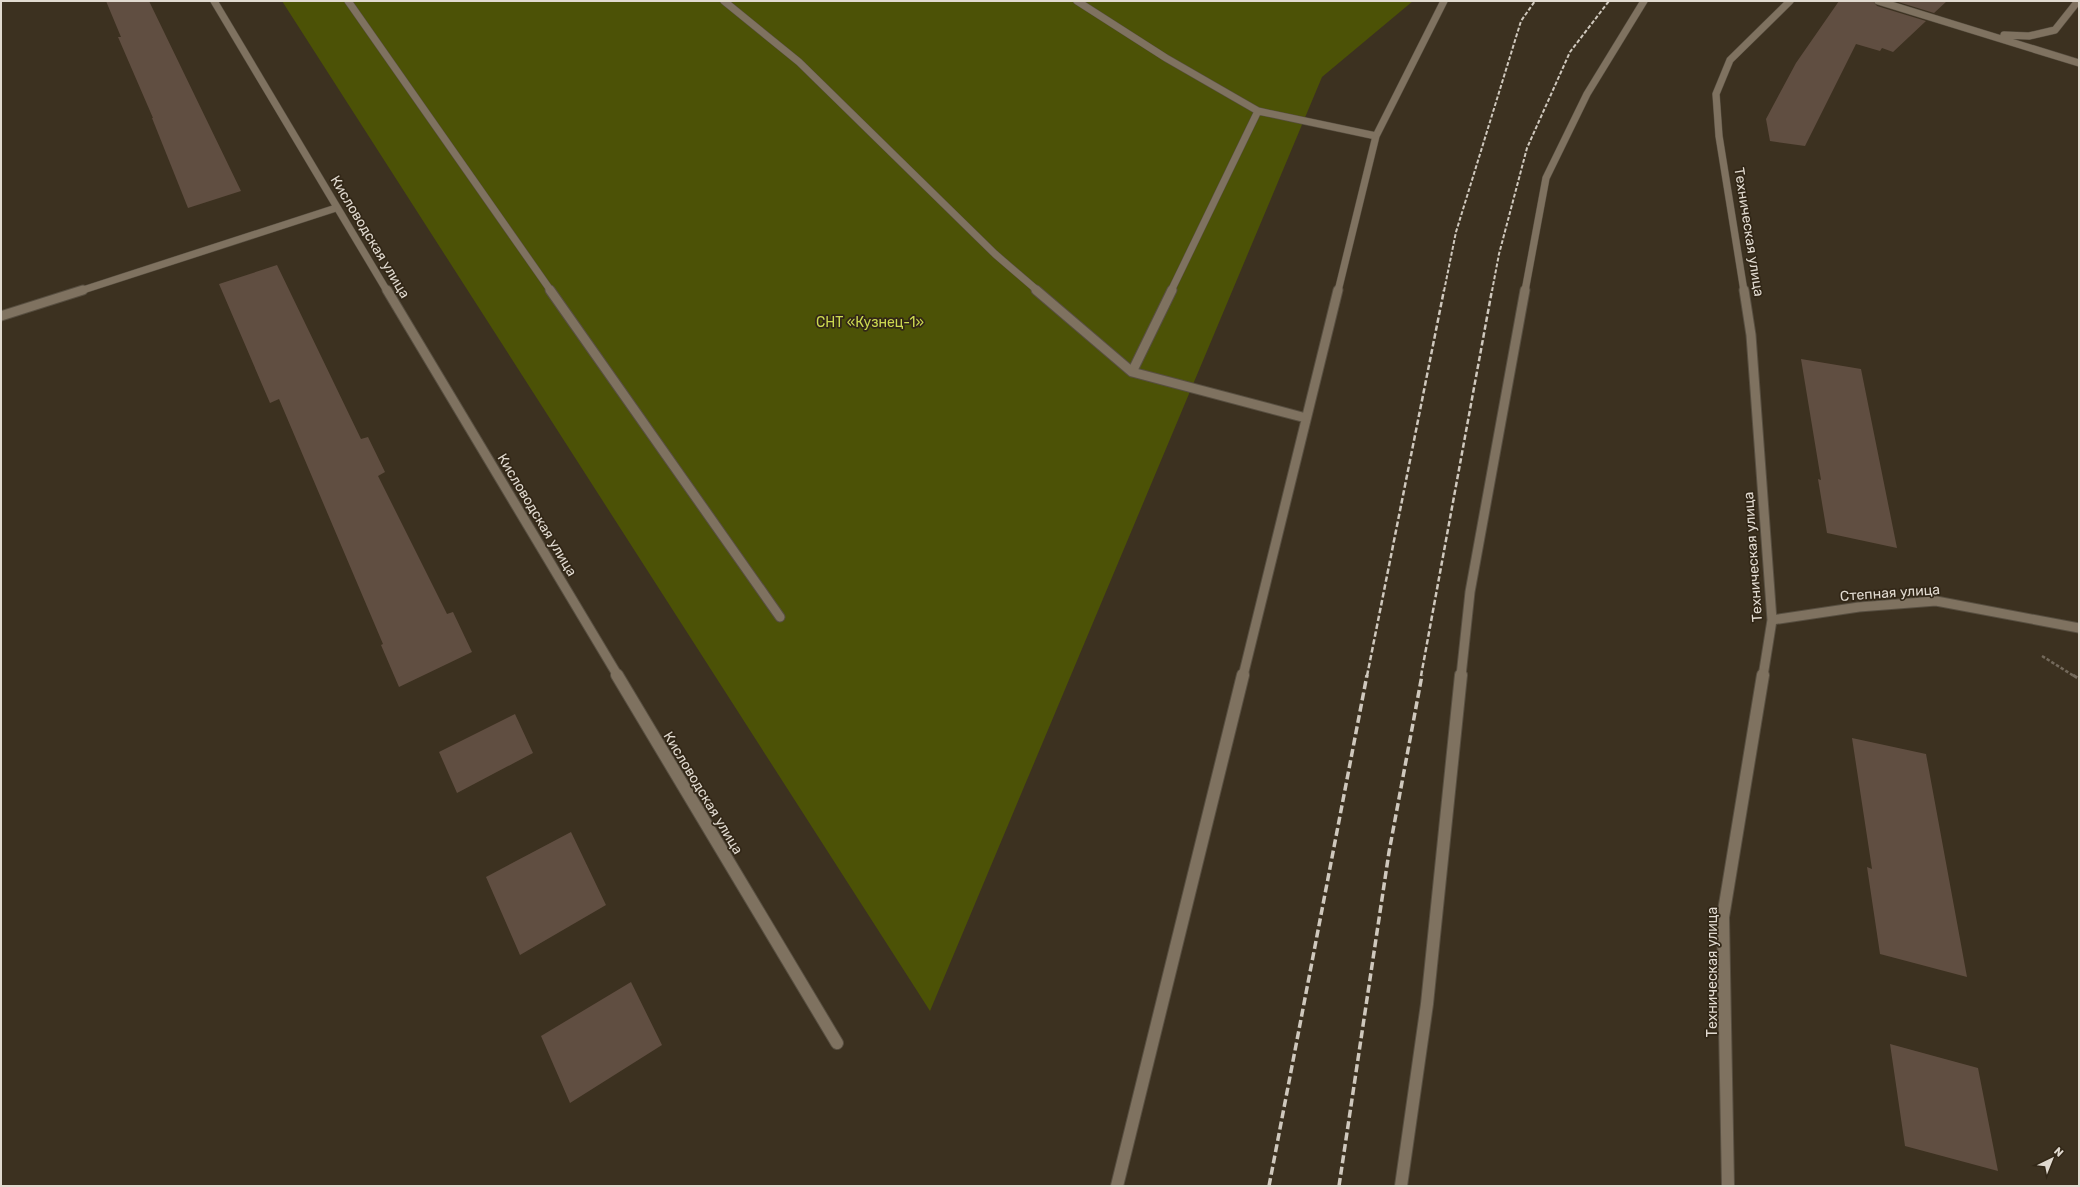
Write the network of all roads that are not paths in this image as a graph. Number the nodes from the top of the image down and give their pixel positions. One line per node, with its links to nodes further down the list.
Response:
1 (214, 1): 14 (street, Кисловодская улица)
2 (348, 1): 18 (street)
3 (724, 1): 16 (street)
4 (1077, 1): 12 (street)
5 (1444, 1): 13 (street)
6 (1644, 1): 23 (street)
7 (1790, 1): 19 (street, Техническая улица)
8 (1878, 1): 10 (street)
9 (2078, 1): 10 (street)
10 (1992, 35): 11 (street)
11 (2079, 64)
12 (1258, 111): 13 (street); 16 (street)
13 (1376, 136): 17 (street)
14 (336, 208): 15 (street); 21 (street, Кисловодская улица)
15 (1, 316)
16 (1132, 372): 17 (street)
17 (1306, 418): 22 (street)
18 (780, 617)
19 (1772, 620): 20 (street, Степная улица); 24 (street, Техническая улица)
20 (2079, 628)
21 (837, 1043)
22 (1117, 1186)
23 (1401, 1186)
24 (1728, 1186)

